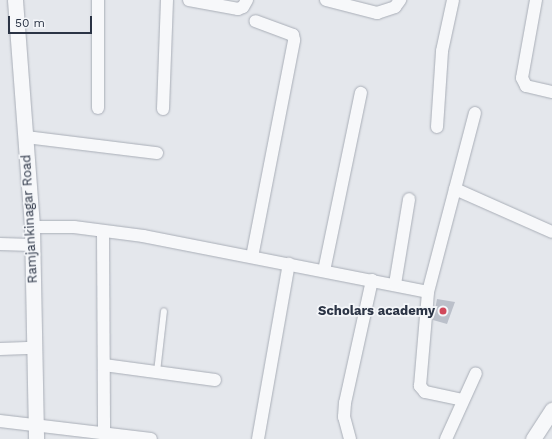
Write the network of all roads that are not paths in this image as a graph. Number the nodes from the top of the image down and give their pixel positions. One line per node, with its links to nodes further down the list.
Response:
1 (15, 0): 17 (street, Ramjankinagar Road)
2 (98, 0): 13 (street)
3 (168, 0): 14 (street)
4 (189, 0): 5 (street)
5 (247, 0)
6 (326, 0): 7 (street)
7 (400, 0)
8 (453, 0): 16 (street)
9 (536, 0): 11 (street)
10 (255, 21): 26 (street)
11 (552, 92)
12 (360, 93): 28 (street)
13 (98, 108)
14 (163, 109)
15 (474, 113): 19 (street)
16 (438, 126)
17 (26, 137): 18 (street); 21 (street, Ramjankinagar Road)
18 (157, 153)
19 (455, 189): 23 (street); 31 (street)
20 (408, 199): 30 (street)
21 (32, 227): 22 (street); 25 (street, Ramjankinagar Road)
22 (103, 231): 26 (street); 35 (street)
23 (552, 232)
24 (0, 244): 25 (street)
25 (32, 244): 33 (street, Ramjankinagar Road)
26 (252, 257): 27 (street)
27 (289, 264): 28 (street); 45 (street)
28 (324, 271): 29 (street)
29 (372, 280): 30 (street); 46 (street)
30 (395, 284): 31 (street)
31 (428, 292): 39 (street)
32 (164, 311): 36 (lane)
33 (34, 348): 34 (street); 42 (street, Ramjankinagar Road)
34 (0, 349)
35 (104, 365): 36 (street); 43 (street)
36 (157, 372): 38 (street)
37 (476, 373): 39 (street)
38 (215, 380)
39 (463, 400): 47 (street)
40 (552, 410): 48 (street)
41 (0, 421): 42 (street)
42 (36, 433): 43 (street)
43 (104, 434): 44 (street)
44 (151, 439)
45 (258, 439)
46 (350, 439)
47 (446, 439)
48 (533, 439)

